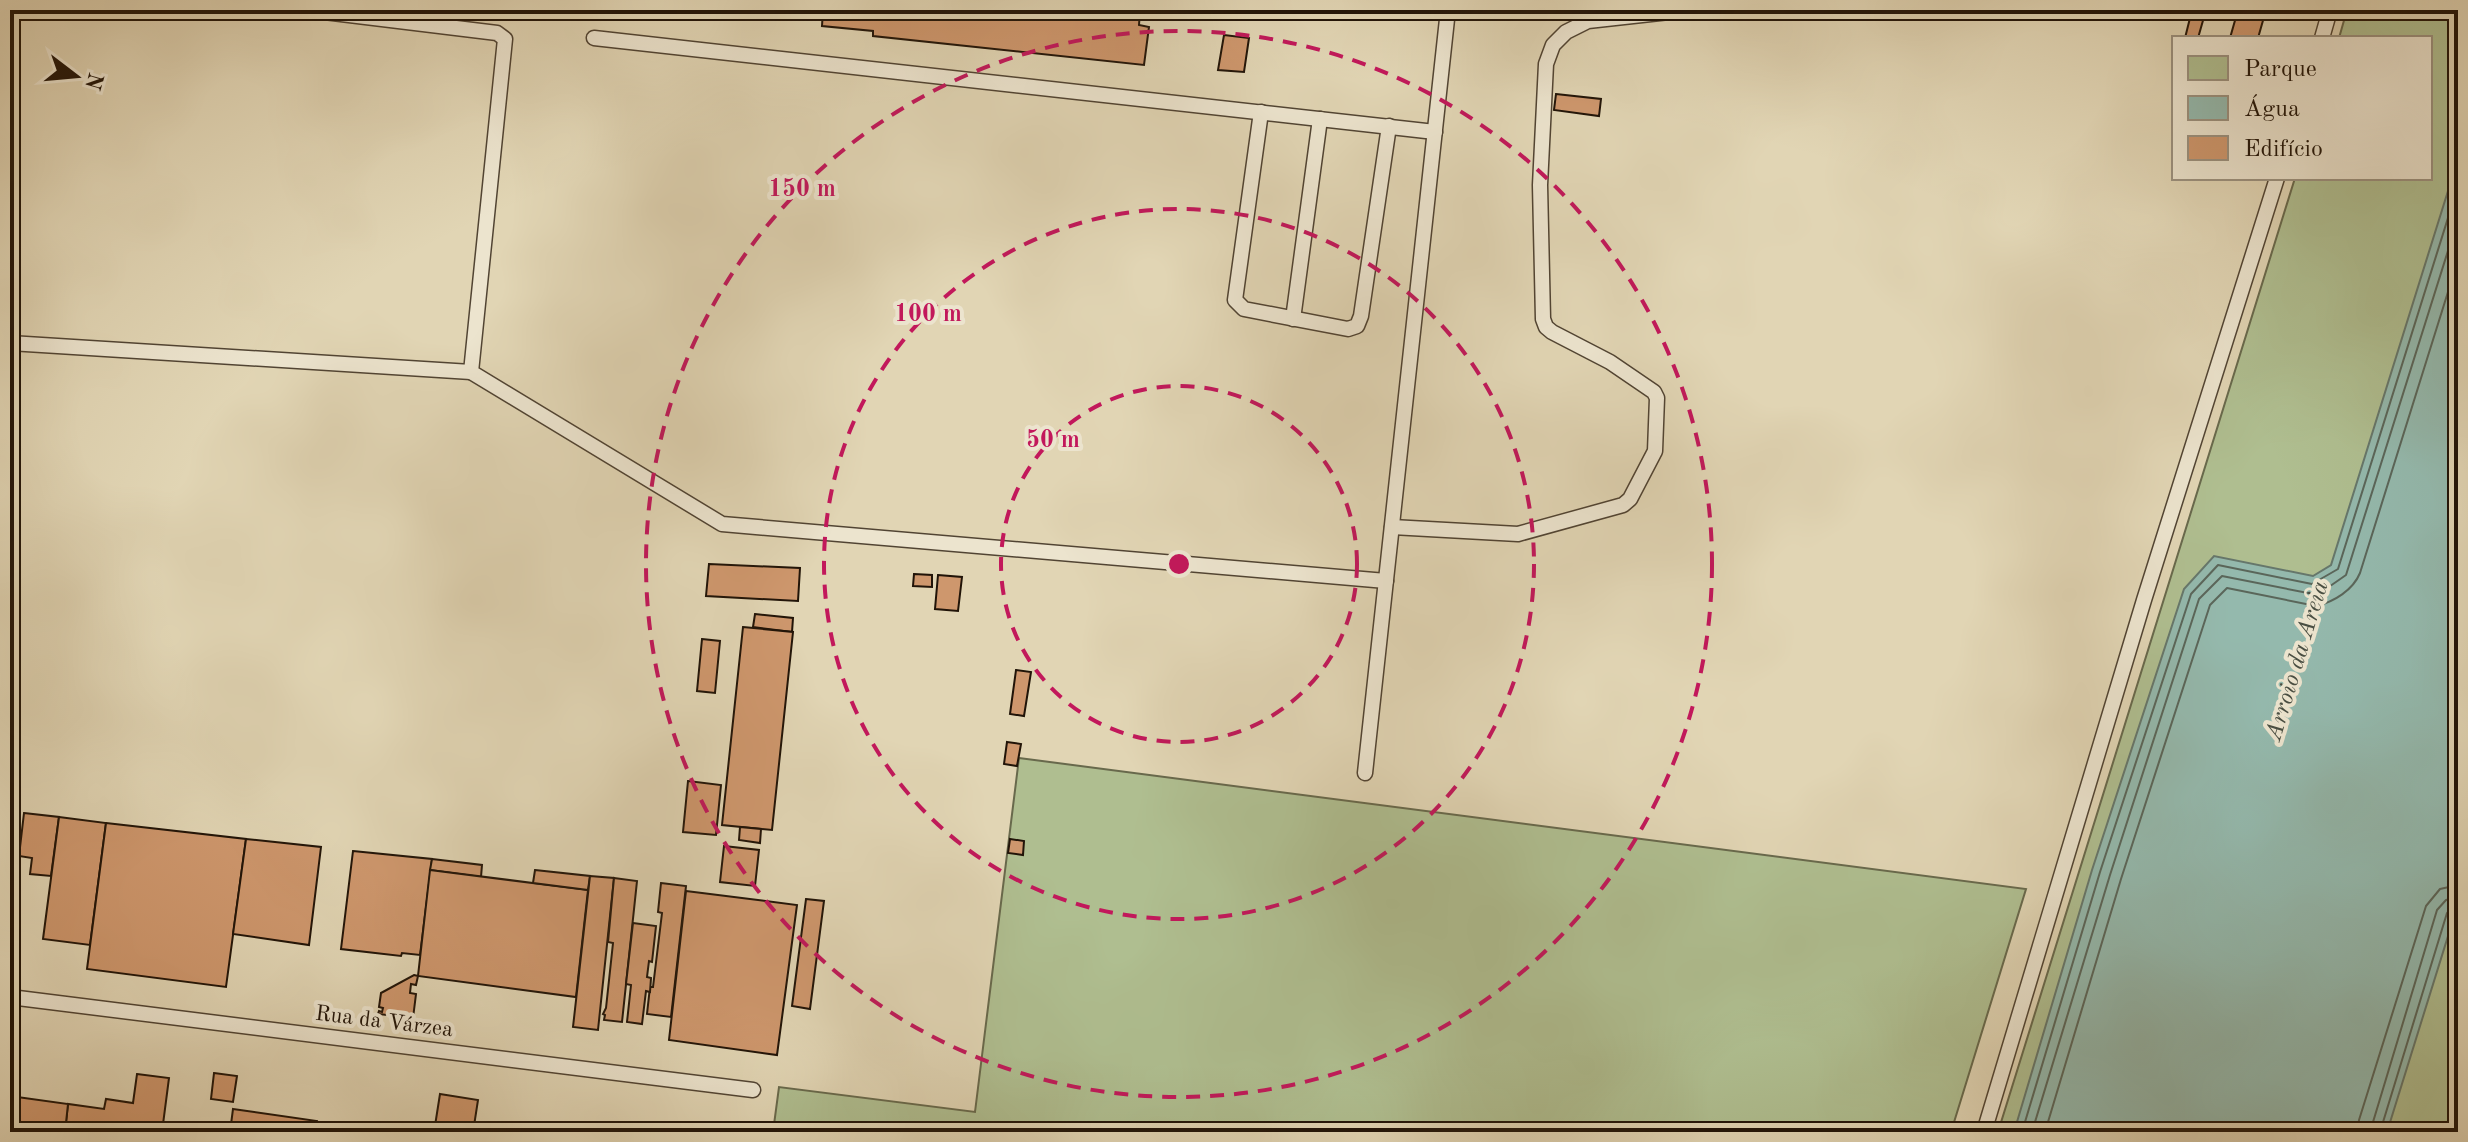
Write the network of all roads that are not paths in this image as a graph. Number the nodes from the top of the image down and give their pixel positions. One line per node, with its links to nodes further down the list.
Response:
1 (308, 10): 14 (lane)
2 (1448, 10): 10 (lane)
3 (1687, 10): 15 (lane)
4 (2330, 10): 5 (lane)
5 (2323, 36)
6 (594, 38): 7 (lane)
7 (1261, 112): 8 (lane); 12 (lane)
8 (1320, 119): 9 (lane); 12 (lane)
9 (1389, 126): 10 (lane); 12 (lane)
10 (1435, 132): 15 (lane)
11 (2276, 180): 20 (lane)
12 (1293, 319)
13 (10, 343): 14 (lane)
14 (471, 372): 16 (lane)
15 (1392, 527): 16 (lane)
16 (1386, 581): 17 (lane)
17 (1365, 773)
18 (10, 997): 19 (lane, Rua da Várzea)
19 (753, 1090)
20 (1984, 1132)

